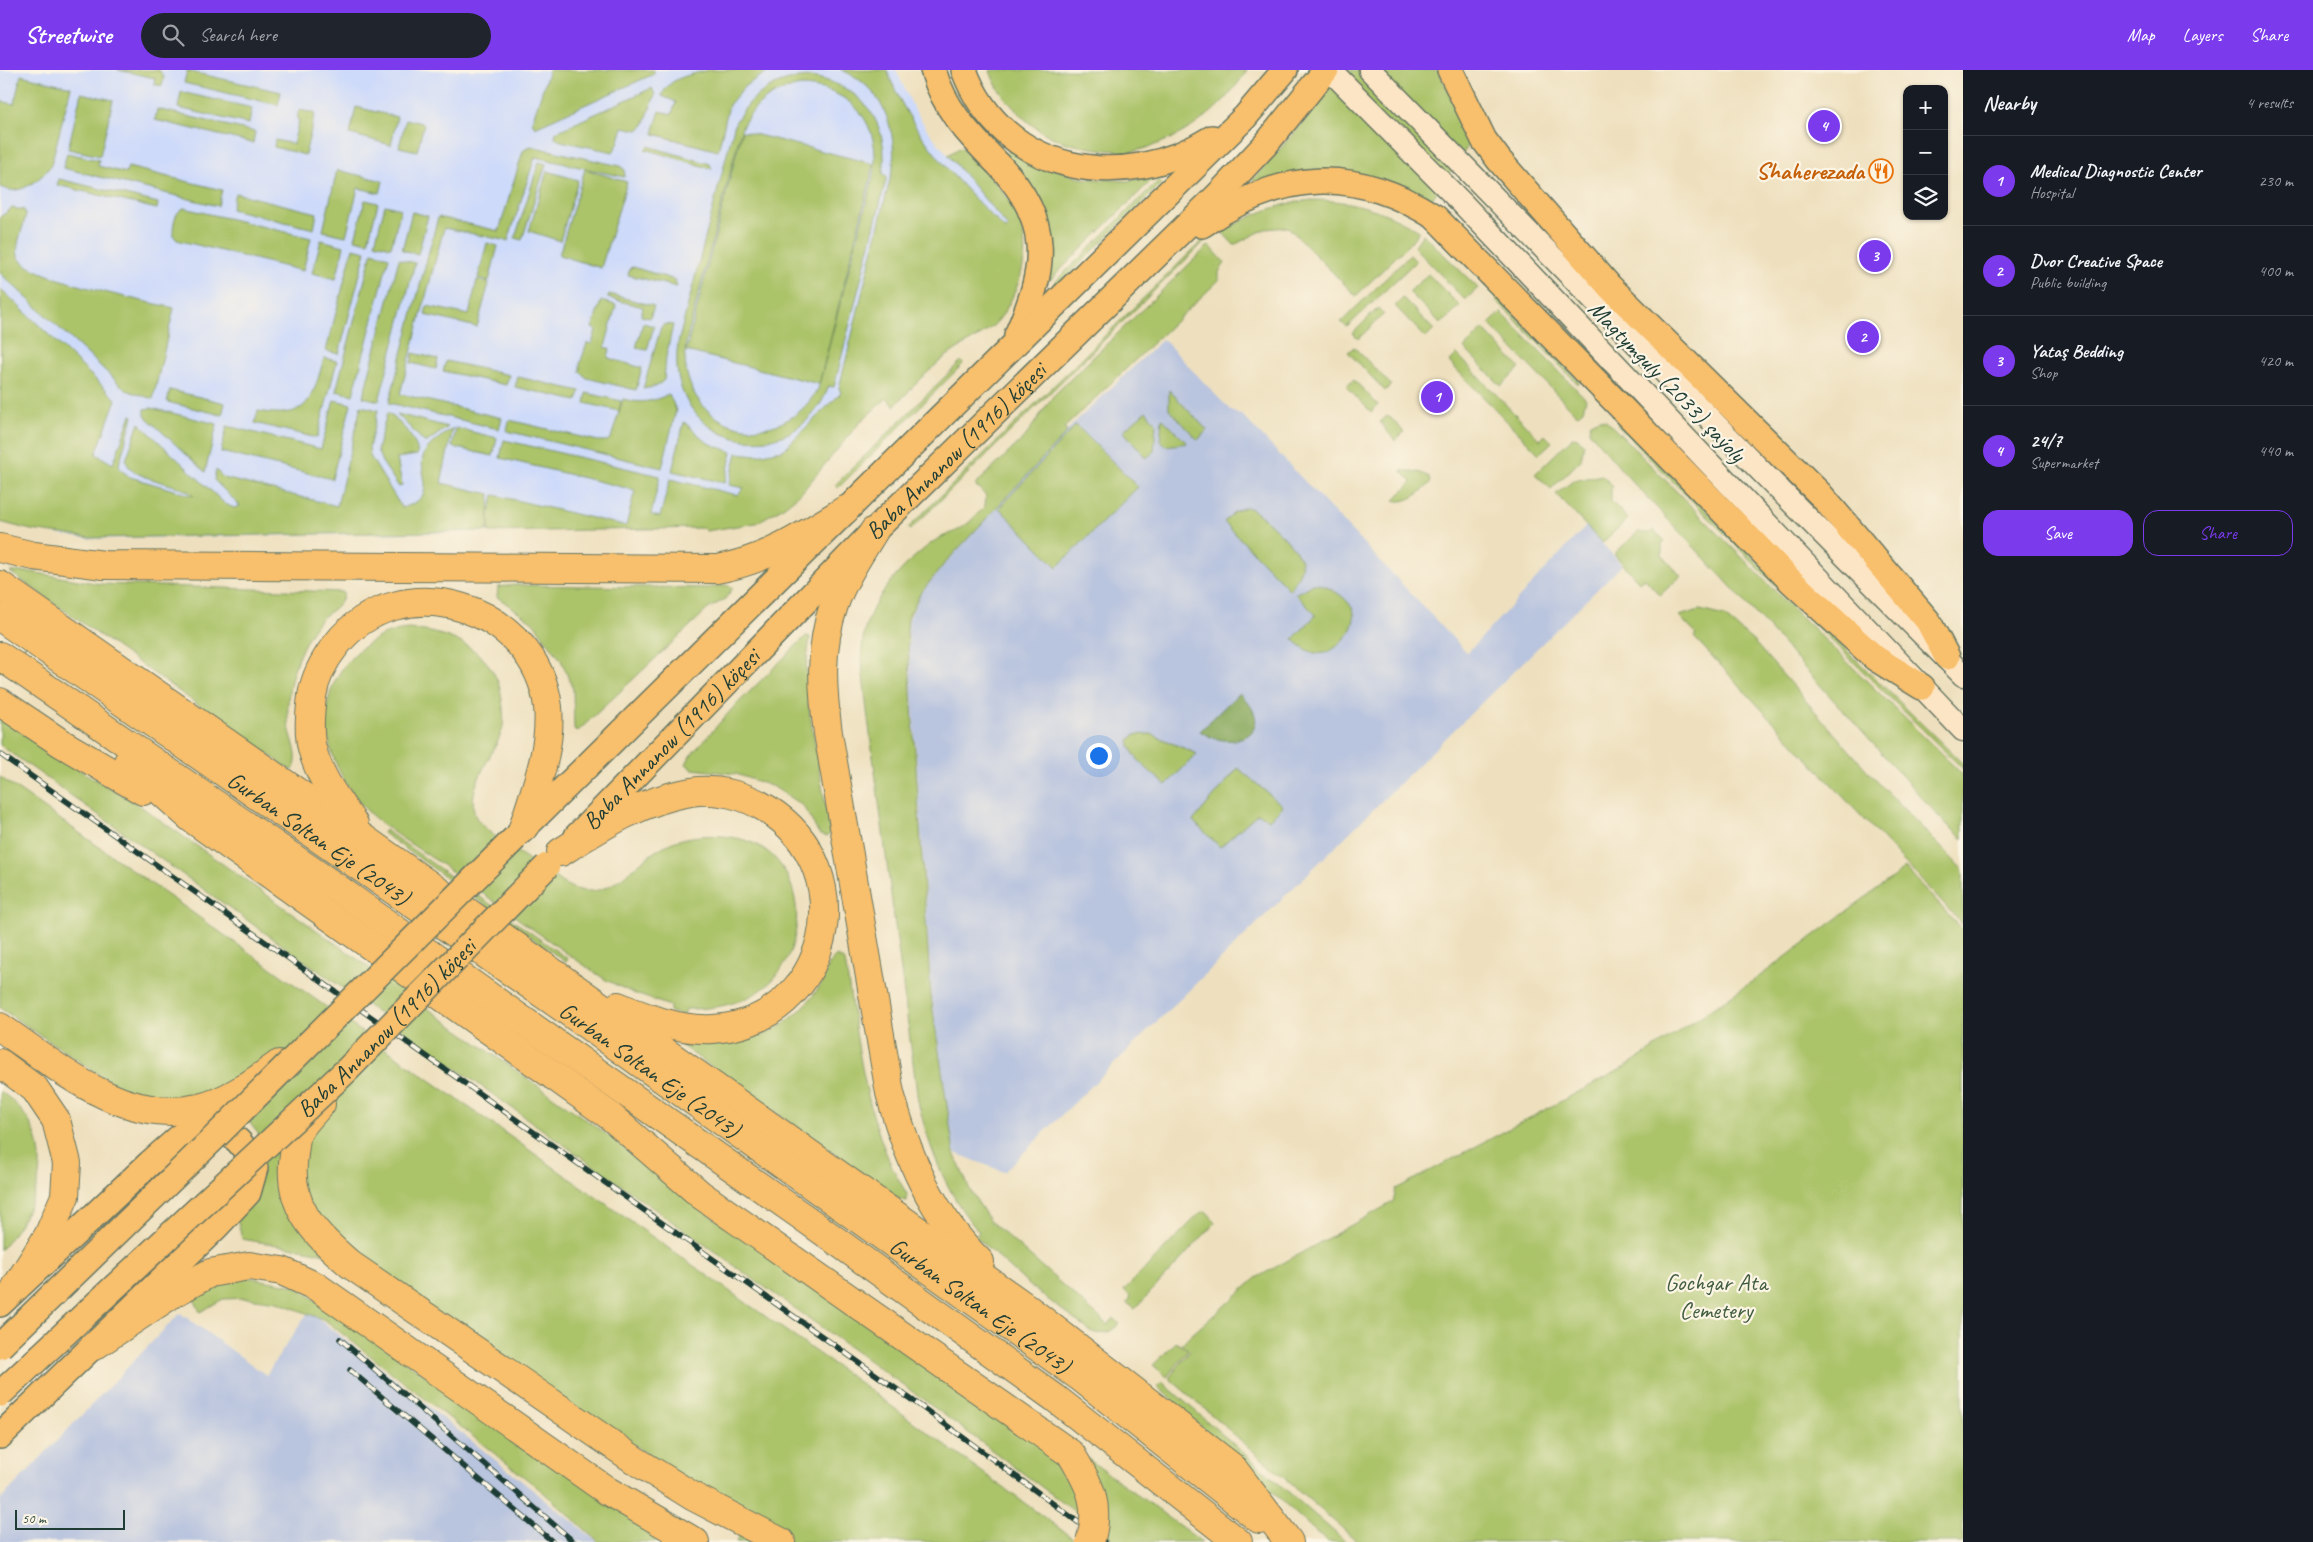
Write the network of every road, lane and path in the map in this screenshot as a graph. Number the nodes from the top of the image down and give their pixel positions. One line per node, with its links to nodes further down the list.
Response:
1 (934, 70): 10 (main road)
2 (964, 70): 8 (main road)
3 (1284, 70): 8 (main road, Baba Annanow (1916) köçesi)
4 (1326, 70): 9 (main road, Baba Annanow (1916) köçesi)
5 (1330, 70): 19 (main road, Magtymguly (2033) şaýoly)
6 (1370, 70): 17 (main road, Magtymguly (2033) şaýoly)
7 (1450, 70): 17 (main road)
8 (1246, 117): 10 (main road, Baba Annanow (1916) köçesi)
9 (1155, 254): 12 (main road, Baba Annanow (1916) köçesi); 19 (main road)
10 (1012, 346): 11 (main road, Baba Annanow (1916) köçesi)
11 (845, 510): 13 (highway); 23 (main road, Baba Annanow (1916) köçesi)
12 (874, 530): 25 (main road, Baba Annanow (1916) köçesi); 34 (highway)
13 (0, 548)
14 (0, 585): 24 (highway)
15 (0, 617): 43 (highway, Gurban Soltan Eje (2043))
16 (0, 656): 18 (highway, Gurban Soltan Eje (2043))
17 (1955, 666)
18 (38, 683): 22 (highway); 32 (highway, Gurban Soltan Eje (2043))
19 (1922, 687): 21 (main road, Magtymguly (2033) şaýoly)
20 (0, 702): 22 (highway)
21 (1963, 730)
22 (191, 818): 31 (highway)
23 (519, 833): 24 (highway); 28 (main road, Baba Annanow (1916) köçesi, bridge)
24 (363, 838): 26 (highway)
25 (554, 859): 26 (highway); 30 (main road, Baba Annanow (1916) köçesi, bridge)
26 (580, 991): 34 (highway)
27 (0, 1027): 28 (highway, bridge)
28 (312, 1041): 35 (main road, Baba Annanow (1916) köçesi, bridge)
29 (0, 1062): 33 (highway)
30 (347, 1070): 37 (main road, Baba Annanow (1916) köçesi, bridge); 40 (highway, bridge)
31 (610, 1116): 32 (highway); 41 (highway, bridge)
32 (803, 1217): 42 (highway, Gurban Soltan Eje (2043))
33 (8, 1295): 36 (main road)
34 (1028, 1308): 43 (highway)
35 (0, 1346)
36 (94, 1346): 38 (main road); 39 (highway)
37 (0, 1394)
38 (0, 1436)
39 (695, 1542)
40 (781, 1542)
41 (1090, 1542)
42 (1238, 1542)
43 (1288, 1542)

